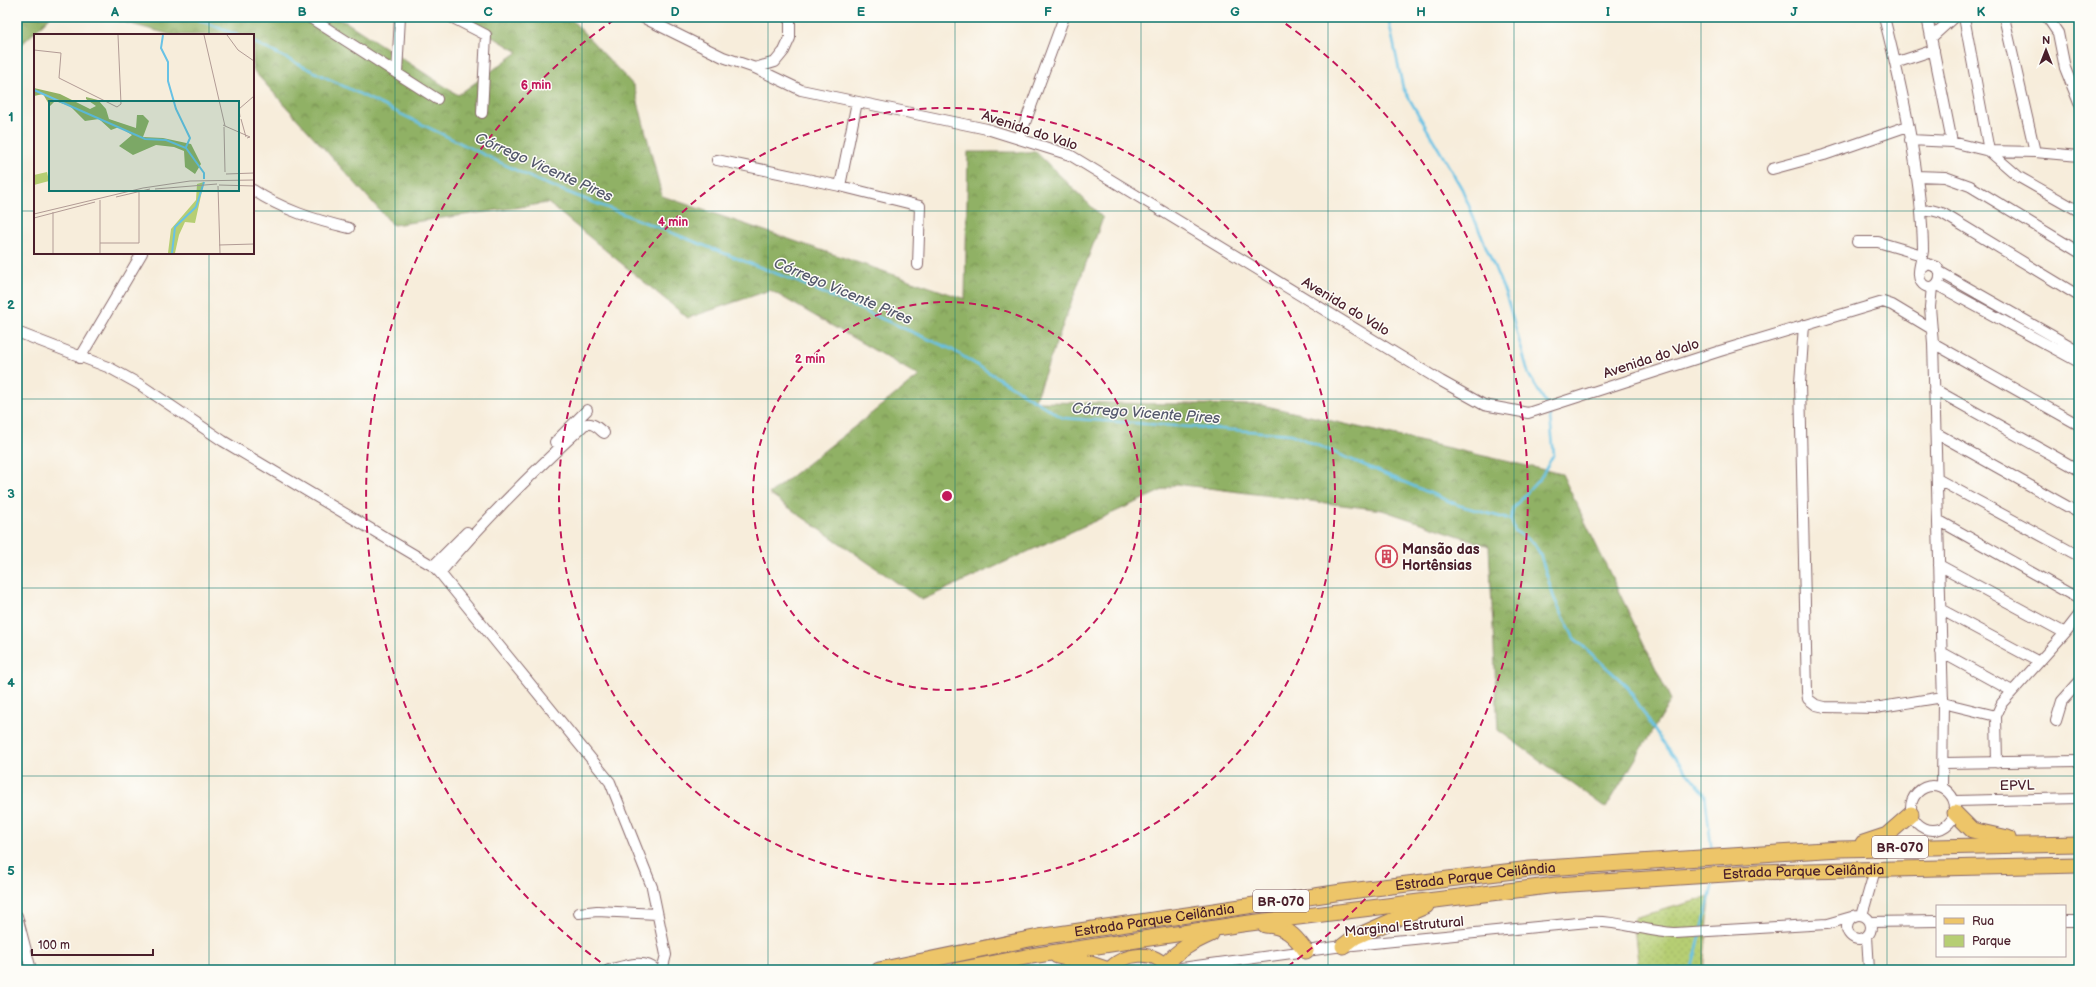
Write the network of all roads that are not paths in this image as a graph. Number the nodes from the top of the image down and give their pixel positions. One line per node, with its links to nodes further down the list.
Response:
1 (308, 17): 17 (street)
2 (400, 17): 17 (street)
3 (451, 17): 21 (street)
4 (642, 17): 16 (street, Avenida do Valo)
5 (790, 17): 16 (street)
6 (1064, 17): 23 (street)
7 (1884, 17): 15 (street)
8 (1927, 17): 13 (street)
9 (1954, 17): 13 (street)
10 (1964, 17): 26 (street)
11 (2004, 17): 27 (street)
12 (2047, 17): 20 (street)
13 (1932, 37): 14 (street)
14 (1934, 50): 15 (street); 25 (street)
15 (1895, 63): 22 (street)
16 (755, 68): 19 (street, Avenida do Valo)
17 (397, 73): 18 (street)
18 (437, 99)
19 (857, 102): 23 (street, Avenida do Valo); 32 (street)
20 (2079, 103)
21 (482, 113)
22 (1908, 126): 24 (street); 30 (street)
23 (1019, 139): 47 (street, Avenida do Valo)
24 (1910, 140): 25 (street); 31 (street)
25 (1952, 142): 26 (street)
26 (1989, 151): 27 (street); 34 (street)
27 (2035, 152): 28 (street)
28 (2079, 156)
29 (717, 160): 32 (street)
30 (1772, 169)
31 (1916, 176): 35 (street); 38 (street)
32 (840, 186): 41 (street)
33 (254, 191): 36 (street)
34 (2079, 211)
35 (1921, 212): 39 (street); 46 (street)
36 (349, 228)
37 (1857, 242): 39 (street)
38 (2079, 252)
39 (1922, 253): 42 (street); 43 (street)
40 (141, 254): 52 (street)
41 (918, 265)
42 (1932, 265): 43 (street); 44 (street)
43 (1920, 270): 45 (street)
44 (1940, 272): 45 (street); 51 (street)
45 (1931, 286): 48 (street); 53 (street)
46 (2079, 296)
47 (1804, 325): 48 (street, Avenida do Valo); 74 (street)
48 (1932, 329): 50 (street)
49 (17, 332): 52 (street)
50 (1933, 344): 54 (street); 56 (street)
51 (2079, 351)
52 (80, 358): 65 (street)
53 (2079, 362)
54 (1934, 389): 58 (street); 59 (street)
55 (587, 410): 65 (street)
56 (2079, 425)
57 (604, 433): 65 (street)
58 (1936, 433): 60 (street); 61 (street)
59 (2079, 470)
60 (1937, 479): 62 (street); 63 (street)
61 (2079, 513)
62 (1938, 520): 64 (street); 66 (street)
63 (2079, 556)
64 (1938, 565): 67 (street); 69 (street)
65 (436, 569): 91 (street)
66 (2079, 599)
67 (1940, 609): 70 (street); 71 (street)
68 (2079, 615): 69 (street)
69 (2065, 634): 71 (street)
70 (1941, 652): 73 (street); 74 (street)
71 (2039, 662): 73 (street)
72 (2079, 682): 76 (street)
73 (2012, 691): 75 (street)
74 (1943, 700): 75 (street); 78 (street)
75 (1996, 716): 79 (street)
76 (2056, 721)
77 (2079, 761): 79 (street)
78 (1944, 763): 79 (street); 80 (street)
79 (1996, 763)
80 (1942, 787): 82 (street); 83 (street)
81 (2079, 798): 82 (street, EPVL)
82 (1955, 807): 83 (street); 84 (highway)
83 (1911, 814): 86 (highway)
84 (2052, 843): 85 (highway, Estrada Parque Ceilândia / BR-070); 86 (highway, Estrada Parque Ceilândia / BR-070)
85 (2079, 844)
86 (1840, 849): 111 (highway, Estrada Parque Ceilândia / BR-070)
87 (2079, 865): 88 (highway, Estrada Parque Ceilândia / BR-070)
88 (1875, 870): 89 (highway, Estrada Parque Ceilândia / BR-070); 92 (street)
89 (1442, 899): 99 (highway, Estrada Parque Ceilândia / BR-070); 102 (highway)
90 (579, 913): 91 (street)
91 (657, 914): 110 (street)
92 (1858, 915): 97 (street); 98 (street, Marginal Estrutural); 101 (street)
93 (17, 916): 107 (street)
94 (1936, 921): 97 (street)
95 (2066, 921): 96 (street)
96 (2079, 921)
97 (1870, 922): 100 (street)
98 (1827, 924): 101 (street); 102 (street, Marginal Estrutural)
99 (1235, 925): 103 (highway); 104 (highway, Estrada Parque Ceilândia / BR-070); 106 (highway)
100 (1866, 936): 101 (street); 105 (street)
101 (1853, 937): 105 (street)
102 (1342, 946): 103 (street, Marginal Estrutural)
103 (1306, 951): 106 (street, Marginal Estrutural)
104 (1044, 954): 112 (highway, Estrada Parque Ceilândia / BR-070); 113 (highway)
105 (1869, 966)
106 (1173, 969): 113 (main road)
107 (31, 970)
108 (609, 970): 109 (street)
109 (656, 970)
110 (662, 970)
111 (879, 970)
112 (958, 970)
113 (1109, 970)

